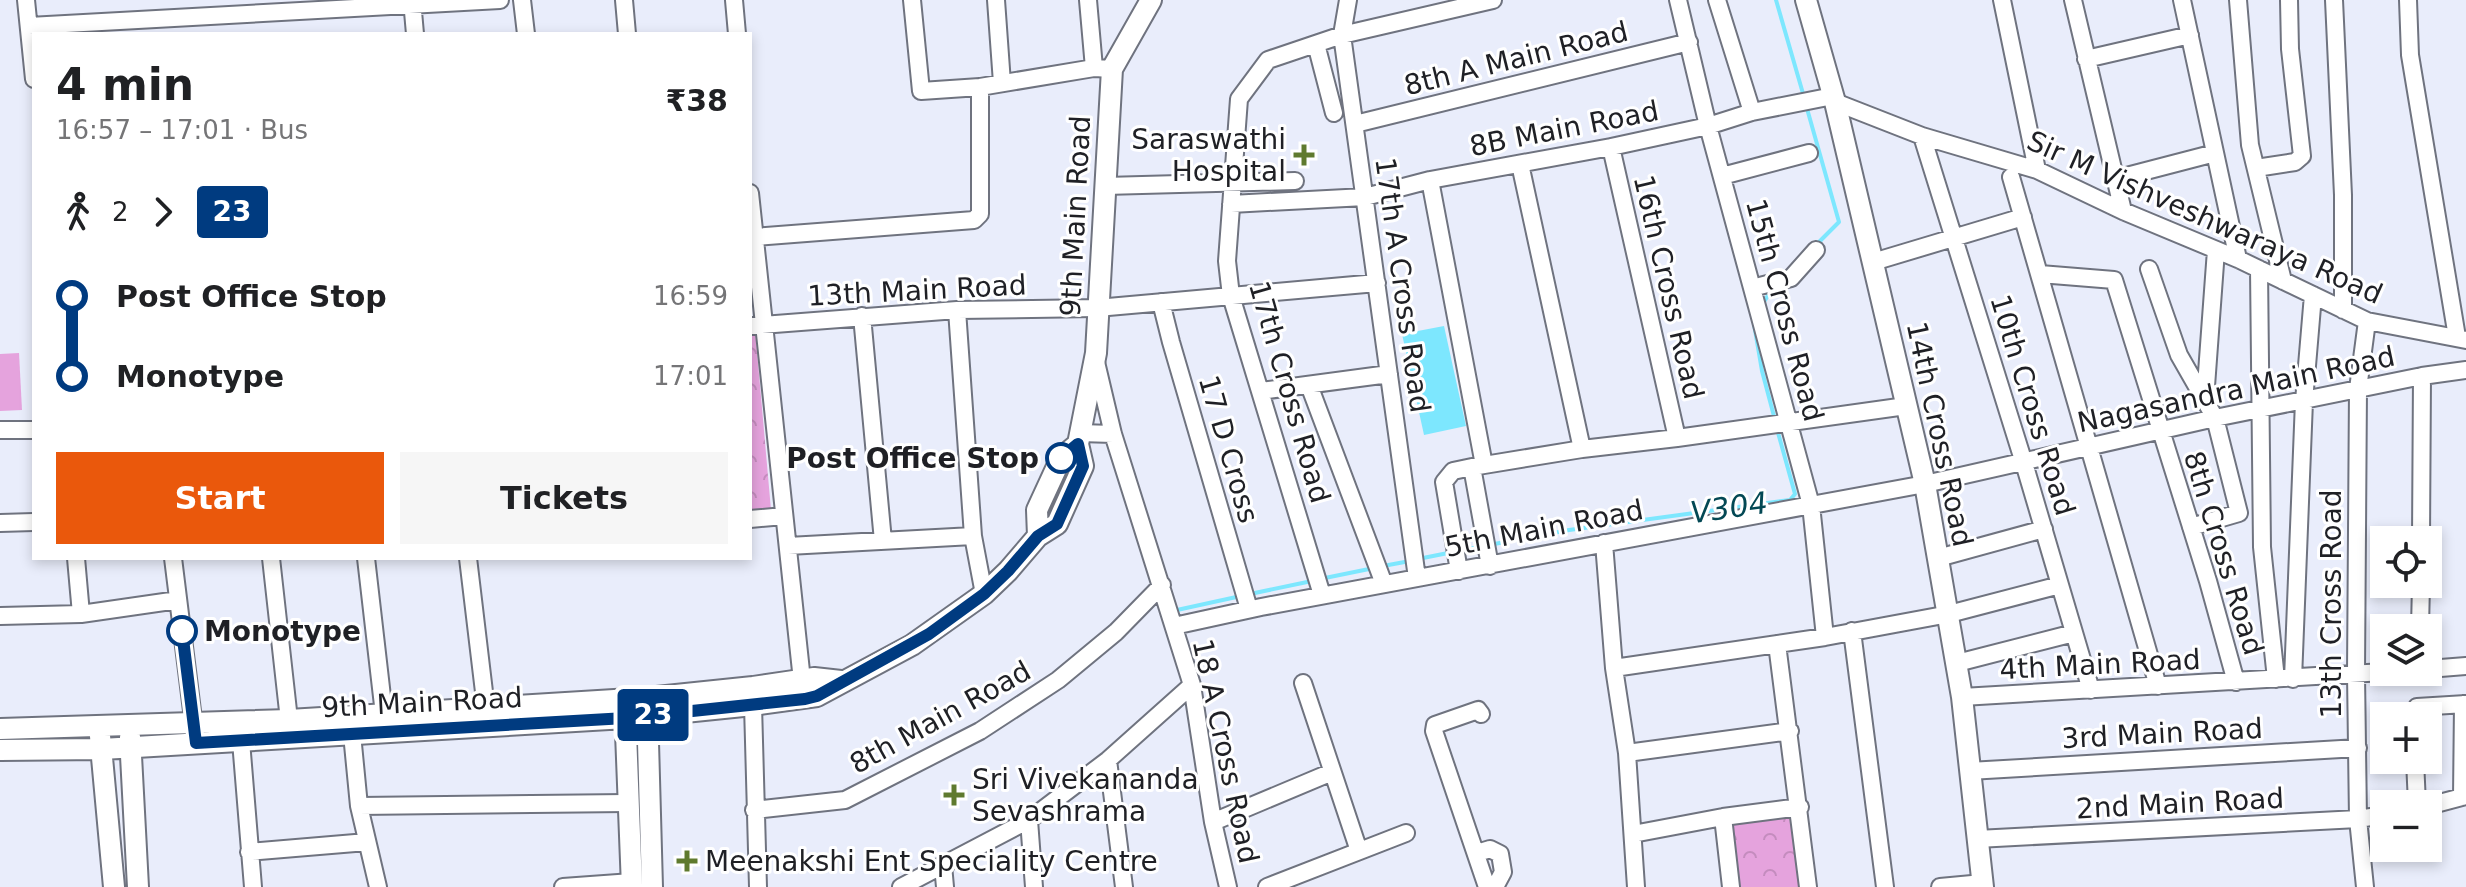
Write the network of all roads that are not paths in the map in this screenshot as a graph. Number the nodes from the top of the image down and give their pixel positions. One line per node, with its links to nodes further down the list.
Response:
1 (26, 0): 23 (street)
2 (500, 0): 22 (street)
3 (522, 0): 25 (street)
4 (624, 0): 26 (street)
5 (734, 0): 27 (street)
6 (912, 0): 36 (street)
7 (996, 0): 35 (street)
8 (1088, 0): 34 (street)
9 (1151, 0): 34 (main road, 9th Main Road)
10 (1348, 0): 28 (street, 17th A Cross Road)
11 (1493, 0): 28 (street, 17th Cross Road)
12 (1678, 0): 30 (street, 15th Cross Road)
13 (1717, 0): 38 (street)
14 (1806, 0): 37 (main road, 14th Cross Road)
15 (2002, 0): 48 (street)
16 (2073, 0): 33 (street)
17 (2182, 0): 29 (street)
18 (2238, 0): 47 (street)
19 (2289, 0): 47 (street)
20 (2334, 0): 78 (street)
21 (2408, 0): 82 (street)
22 (412, 2): 23 (street); 24 (street)
23 (29, 26): 32 (street)
24 (415, 32)
25 (526, 32)
26 (627, 32)
27 (737, 32)
28 (1342, 35): 31 (street, 17th Cross Road); 40 (street, 17th A Cross Road)
29 (2190, 35): 33 (street); 45 (street)
30 (1689, 42): 40 (street, 8th A Main Road); 41 (street, 15th Cross Road)
31 (1316, 44): 39 (street); 54 (street, 17th Cross Road)
32 (32, 58)
33 (2086, 59): 51 (street)
34 (1103, 68): 35 (street); 55 (main road, 9th Main Road)
35 (1002, 83): 36 (street)
36 (980, 87): 61 (street)
37 (1834, 99): 38 (street, 8B Main Road); 42 (street, Sir M Vishveshwaraya Road); 66 (main road, 14th Cross Road)
38 (1752, 112): 41 (street, 8B Main Road)
39 (1334, 113)
40 (1355, 124): 56 (street, 17th A Cross Road)
41 (1708, 126): 43 (street, 8B Main Road); 49 (street, 15th Cross Road)
42 (1922, 136): 48 (street, Sir M Vishveshwaraya Road); 62 (street, 10th Cross Road)
43 (1611, 147): 46 (street, 8B Main Road); 101 (street, 16th Cross Road)
44 (1809, 153): 49 (street)
45 (2215, 153): 51 (street); 65 (street)
46 (1520, 164): 52 (street, 8B Main Road); 103 (street)
47 (2256, 168): 70 (street)
48 (2037, 170): 58 (street, Sir M Vishveshwaraya Road)
49 (1722, 176): 72 (street, 15th Cross Road)
50 (2011, 177): 60 (street, 10th Cross Road)
51 (2115, 179): 58 (street)
52 (1430, 180): 56 (street, 8B Main Road); 105 (street, 17th A Cross Road)
53 (1295, 181): 54 (street)
54 (1232, 183): 55 (street); 57 (street, 17th Cross Road)
55 (1105, 186): 76 (main road, 9th Main Road)
56 (1365, 197): 57 (street, 8B Main Road); 71 (street, 17th A Cross Road)
57 (1231, 204): 74 (street, 17th Cross Road)
58 (2123, 211): 64 (street, Sir M Vishveshwaraya Road)
59 (752, 215): 61 (street)
60 (2023, 217): 62 (street); 69 (street, 10th Cross Road)
61 (754, 237): 81 (street)
62 (1953, 237): 66 (street); 104 (street, 10th Cross Road)
63 (1816, 250): 72 (street)
64 (2216, 250): 65 (street, Sir M Vishveshwaraya Road); 90 (street)
65 (2238, 259): 68 (street, Sir M Vishveshwaraya Road)
66 (1873, 262): 92 (main road, 14th Cross Road)
67 (2149, 269): 90 (street)
68 (2259, 269): 70 (street, Sir M Vishveshwaraya Road); 93 (street)
69 (2040, 274): 98 (street, 8th Cross Road); 102 (street, 10th Cross Road)
70 (2283, 281): 73 (street, Sir M Vishveshwaraya Road)
71 (1377, 283): 74 (street, 13th Main Road); 85 (street, 17th A Cross Road)
72 (1752, 288): 95 (street, 15th Cross Road)
73 (2313, 295): 78 (street, Sir M Vishveshwaraya Road); 91 (street)
74 (1231, 296): 75 (street, 13th Main Road); 89 (street, 17th Cross Road)
75 (1161, 302): 76 (street, 13th Main Road); 136 (street, 17 D Cross)
76 (1097, 308): 77 (street, 13th Main Road); 83 (main road, 9th Main Road)
77 (957, 310): 79 (street, 13th Main Road); 117 (street)
78 (2343, 310): 80 (street, Sir M Vishveshwaraya Road)
79 (862, 316): 81 (street, 13th Main Road); 118 (street)
80 (2367, 321): 82 (street, Sir M Vishveshwaraya Road); 88 (street, 13th Cross Road)
81 (756, 326): 110 (street)
82 (2461, 338)
83 (1095, 360): 99 (street, 18 A Cross Road); 100 (main road, 9th Main Road)
84 (2466, 370): 86 (street, Nagasandra Main Road)
85 (1389, 374): 87 (street); 129 (street, 17th A Cross Road)
86 (2422, 376): 88 (street, Nagasandra Main Road); 114 (street)
87 (1309, 385): 89 (street); 130 (street)
88 (2358, 389): 91 (street, Nagasandra Main Road); 150 (street, 13th Cross Road)
89 (1261, 391): 132 (street, 17th Cross Road)
90 (2205, 401): 94 (street)
91 (2304, 401): 93 (street, Nagasandra Main Road); 151 (street)
92 (1906, 406): 95 (street); 106 (main road, 14th Cross Road)
93 (2259, 409): 94 (street, Nagasandra Main Road); 108 (street)
94 (2215, 418): 98 (street, Nagasandra Main Road); 109 (street)
95 (1787, 423): 101 (street); 107 (street, 15th Cross Road)
96 (0, 430): 97 (street)
97 (32, 430)
98 (2160, 431): 102 (street, Nagasandra Main Road); 115 (street, 8th Cross Road)
99 (1113, 434): 100 (street); 131 (street, 18 A Cross Road)
100 (1079, 438): 134 (main road, 9th Main Road)
101 (1677, 438): 103 (street)
102 (2090, 447): 104 (street, Nagasandra Main Road); 155 (street, 10th Cross Road)
103 (1582, 449): 105 (street)
104 (2024, 463): 106 (street, Nagasandra Main Road); 116 (street, 10th Cross Road)
105 (1478, 466): 127 (street, 17th A Cross Road); 128 (street)
106 (1925, 484): 107 (street, 5th Main Road); 121 (main road, 14th Cross Road)
107 (1811, 505): 119 (street, 5th Main Road); 143 (street, 15th Cross Road)
108 (2261, 507): 109 (street); 151 (street)
109 (2239, 513): 115 (street)
110 (784, 516): 111 (street); 120 (street)
111 (752, 519)
112 (32, 522): 113 (street)
113 (0, 523)
114 (2421, 526)
115 (2191, 527): 152 (street, 8th Cross Road)
116 (2044, 529): 121 (street); 133 (street, 10th Cross Road)
117 (973, 536): 118 (street); 134 (street)
118 (883, 541): 120 (street)
119 (1604, 543): 127 (street, 5th Main Road); 147 (street)
120 (788, 546): 156 (street)
121 (1938, 558): 138 (main road, 14th Cross Road)
122 (76, 560): 137 (street)
123 (173, 560): 135 (street)
124 (271, 560): 166 (street)
125 (366, 560): 163 (street)
126 (468, 560): 165 (street)
127 (1490, 566): 128 (street, 5th Main Road)
128 (1459, 571): 129 (street, 5th Main Road)
129 (1417, 578): 130 (street, 5th Main Road)
130 (1384, 584): 132 (street, 5th Main Road)
131 (1162, 585): 140 (street, 18 A Cross Road); 187 (street, 8th Main Road)
132 (1319, 585): 136 (street, 5th Main Road)
133 (2060, 585): 138 (street); 142 (street, 10th Cross Road)
134 (984, 594): 156 (main road, 9th Main Road)
135 (178, 600): 137 (street); 171 (street)
136 (1249, 609): 140 (street, 5th Main Road)
137 (81, 614): 139 (street)
138 (1949, 614): 141 (street); 145 (main road, 14th Cross Road)
139 (0, 616)
140 (1174, 626): 154 (street, 18 A Cross Road)
141 (1852, 631): 143 (street); 221 (street)
142 (2074, 633): 145 (street); 157 (street, 10th Cross Road)
143 (1825, 637): 144 (street)
144 (1777, 644): 147 (street); 170 (street)
145 (1957, 663): 158 (main road, 14th Cross Road)
146 (2466, 666): 148 (street)
147 (1614, 668): 178 (street)
148 (2442, 668)
149 (2370, 673): 150 (street, 4th Main Road)
150 (2356, 674): 151 (street, 4th Main Road); 175 (street, 13th Cross Road)
151 (2284, 679): 152 (street, 4th Main Road)
152 (2236, 682): 155 (street, 4th Main Road)
153 (1303, 683): 181 (street)
154 (1192, 685): 179 (street); 192 (street, 18 A Cross Road)
155 (2158, 686): 157 (street, 4th Main Road)
156 (803, 689): 160 (main road, 9th Main Road); 162 (main road, 9th Main Road)
157 (2091, 690): 158 (street, 4th Main Road)
158 (1962, 697): 180 (main road, 14th Cross Road)
159 (2465, 704): 161 (street); 182 (street)
160 (753, 705): 162 (main road, 9th Main Road); 187 (street)
161 (2442, 705)
162 (636, 708): 165 (main road, 9th Main Road); 184 (main road); 208 (main road)
163 (384, 714): 165 (main road, 9th Main Road); 166 (main road, 9th Main Road)
164 (1481, 714): 199 (street)
165 (487, 716): 172 (main road, 9th Main Road)
166 (289, 720): 171 (main road, 9th Main Road)
167 (130, 725): 168 (main road, 9th Main Road); 171 (main road, 9th Main Road); 174 (main road)
168 (99, 726): 169 (main road, 9th Main Road); 176 (main road)
169 (0, 729)
170 (1790, 731): 178 (street); 186 (street)
171 (195, 733): 173 (main road, 9th Main Road); 174 (main road, 9th Main Road)
172 (352, 734): 173 (main road, 9th Main Road); 185 (street)
173 (241, 741): 198 (street)
174 (130, 747): 176 (main road, 9th Main Road); 204 (main road)
175 (2358, 748): 180 (street, 3rd Main Road); 190 (street, 13th Cross Road)
176 (102, 749): 177 (main road, 9th Main Road); 203 (main road)
177 (0, 750)
178 (1627, 753): 194 (street)
179 (1108, 760): 191 (street); 213 (street)
180 (1969, 771): 195 (main road, 14th Cross Road)
181 (1332, 772): 192 (street); 197 (street)
182 (2464, 796): 183 (street)
183 (2442, 802)
184 (627, 803): 185 (street); 201 (main road)
185 (359, 806): 196 (street)
186 (1800, 807): 188 (street); 220 (street)
187 (754, 810): 209 (street)
188 (1723, 817): 194 (street); 219 (street)
189 (2370, 817): 190 (street, 2nd Main Road)
190 (2358, 819): 195 (street, 2nd Main Road); 223 (street, 13th Cross Road)
191 (1029, 820): 200 (street); 212 (street)
192 (1213, 822): 214 (street, 18 A Cross Road)
193 (1406, 833): 197 (street)
194 (1633, 834): 218 (street)
195 (1977, 839): 202 (main road, 14th Cross Road)
196 (367, 842): 198 (street); 206 (street)
197 (1359, 851): 215 (street)
198 (249, 852): 205 (street)
199 (1477, 853): 216 (street); 217 (street)
200 (943, 865): 210 (street); 211 (street)
201 (632, 884): 207 (street)
202 (1983, 885): 222 (street)
203 (114, 887)
204 (138, 887)
205 (253, 887)
206 (378, 887)
207 (563, 887)
208 (652, 887)
209 (758, 887)
210 (901, 887)
211 (945, 887)
212 (1034, 887)
213 (1124, 887)
214 (1228, 887)
215 (1267, 887)
216 (1487, 887)
217 (1495, 887)
218 (1636, 887)
219 (1731, 887)
220 (1808, 887)
221 (1885, 887)
222 (1940, 887)
223 (2365, 887)

